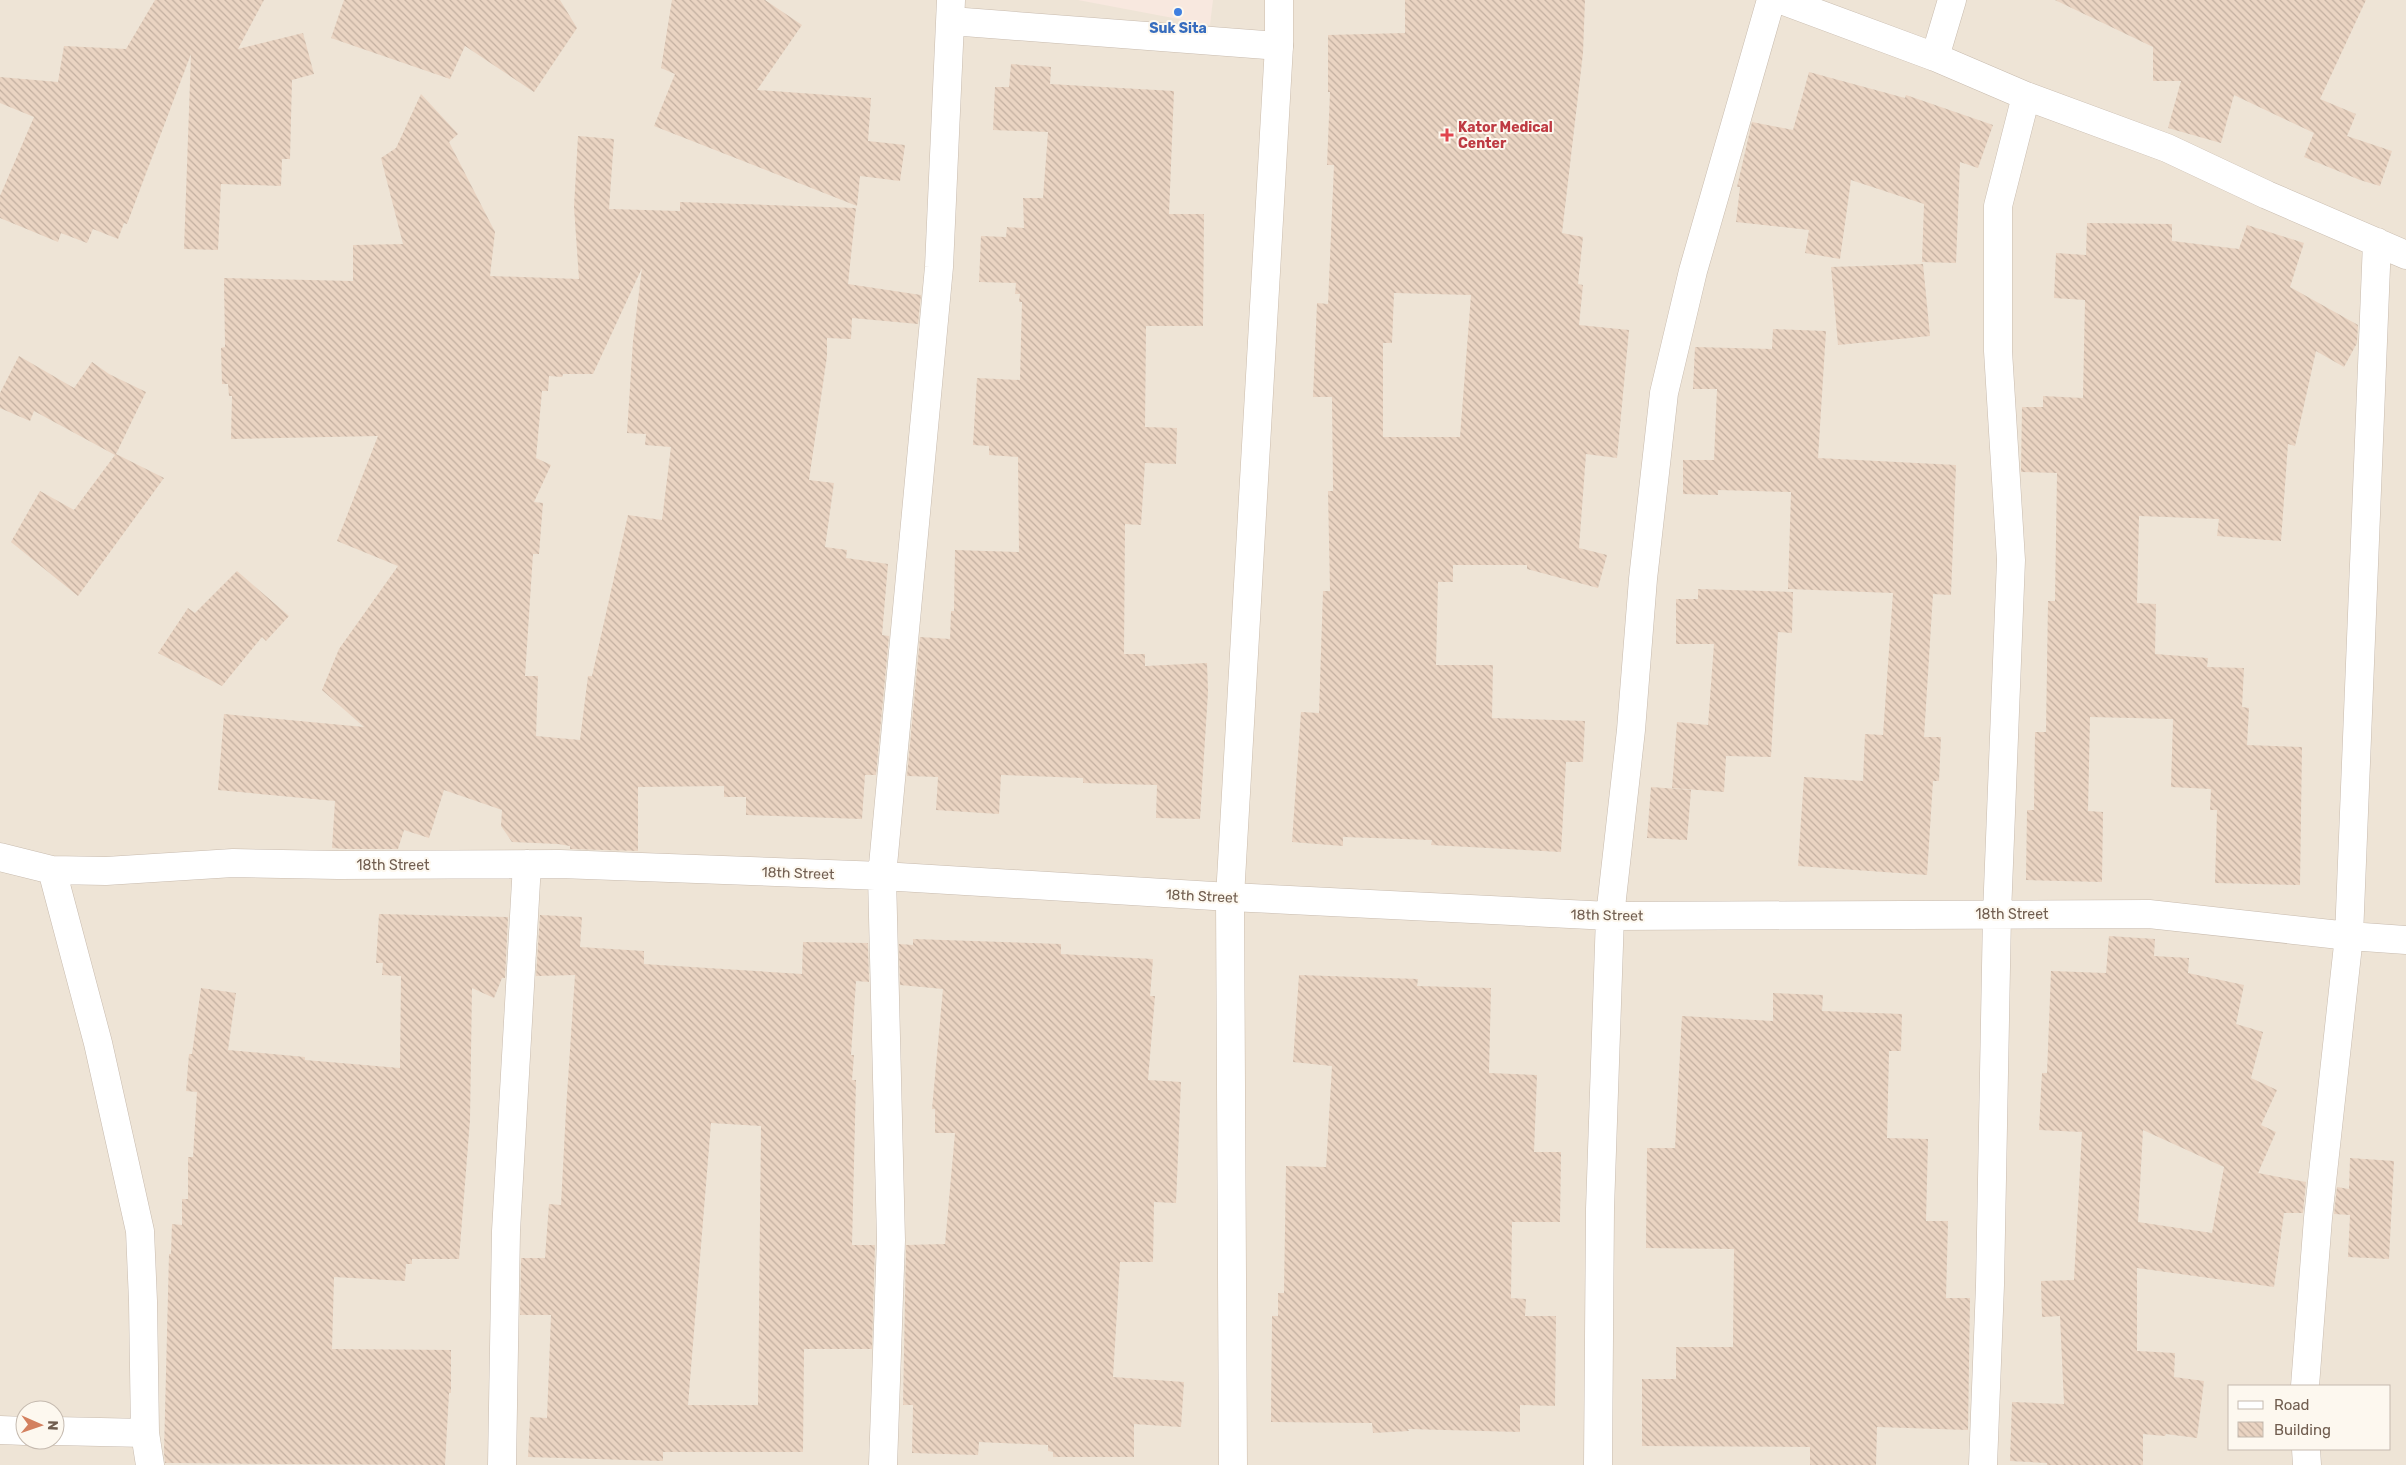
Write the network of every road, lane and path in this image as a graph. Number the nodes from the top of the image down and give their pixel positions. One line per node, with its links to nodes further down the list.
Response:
1 (1279, 0): 6 (street)
2 (1770, 0): 17 (street)
3 (1780, 0): 7 (street)
4 (1952, 0): 7 (street)
5 (951, 10): 6 (street); 14 (street)
6 (1279, 46): 15 (street)
7 (1935, 57): 8 (street)
8 (2026, 96): 9 (street); 16 (street)
9 (2377, 242): 10 (street); 18 (street)
10 (2406, 255)
11 (0, 857): 13 (street, 18th Street)
12 (527, 864): 13 (street, 18th Street); 14 (street, 18th Street); 27 (street)
13 (52, 870): 24 (street)
14 (882, 876): 15 (street, 18th Street); 28 (street)
15 (1230, 897): 17 (street, 18th Street); 29 (street)
16 (1997, 914): 17 (street, 18th Street); 18 (street, 18th Street); 31 (street)
17 (1610, 916): 30 (street)
18 (2349, 936): 19 (street, 18th Street); 20 (street)
19 (2406, 940)
20 (2305, 1385)
21 (0, 1430): 22 (street)
22 (15, 1431)
23 (65, 1432): 24 (street)
24 (145, 1433): 26 (street)
25 (2306, 1450): 32 (street)
26 (150, 1465)
27 (502, 1465)
28 (883, 1465)
29 (1233, 1465)
30 (1598, 1465)
31 (1983, 1465)
32 (2306, 1465)

